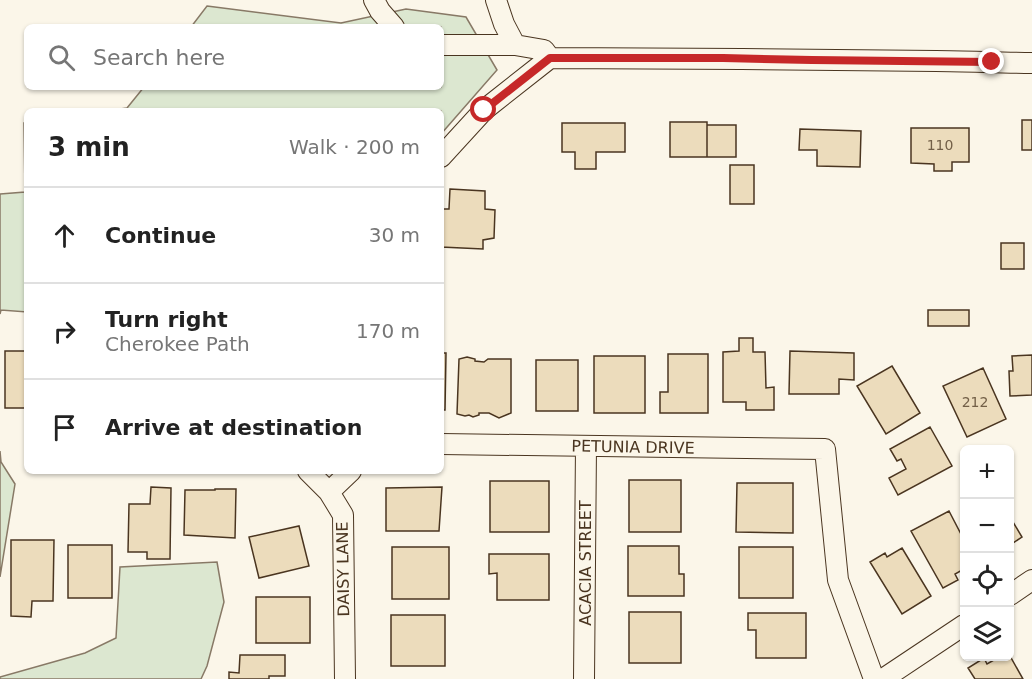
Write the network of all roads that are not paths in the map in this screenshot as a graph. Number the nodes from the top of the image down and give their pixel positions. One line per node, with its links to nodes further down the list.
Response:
1 (374, 0): 3 (street)
2 (496, 0): 5 (street)
3 (391, 24)
4 (444, 45): 5 (street)
5 (515, 45): 6 (street)
6 (550, 58): 7 (street); 8 (street)
7 (1032, 63)
8 (444, 154)
9 (444, 444): 10 (street, PETUNIA DRIVE)
10 (586, 447): 18 (street, ACACIA STREET); 19 (street, PETUNIA DRIVE)
11 (311, 474): 13 (street, DAISY LANE)
12 (348, 474): 13 (street)
13 (329, 492): 17 (street, DAISY LANE)
14 (1032, 580): 15 (street)
15 (1014, 592)
16 (960, 628): 20 (street)
17 (345, 679)
18 (584, 679)
19 (874, 679)
20 (883, 679)

